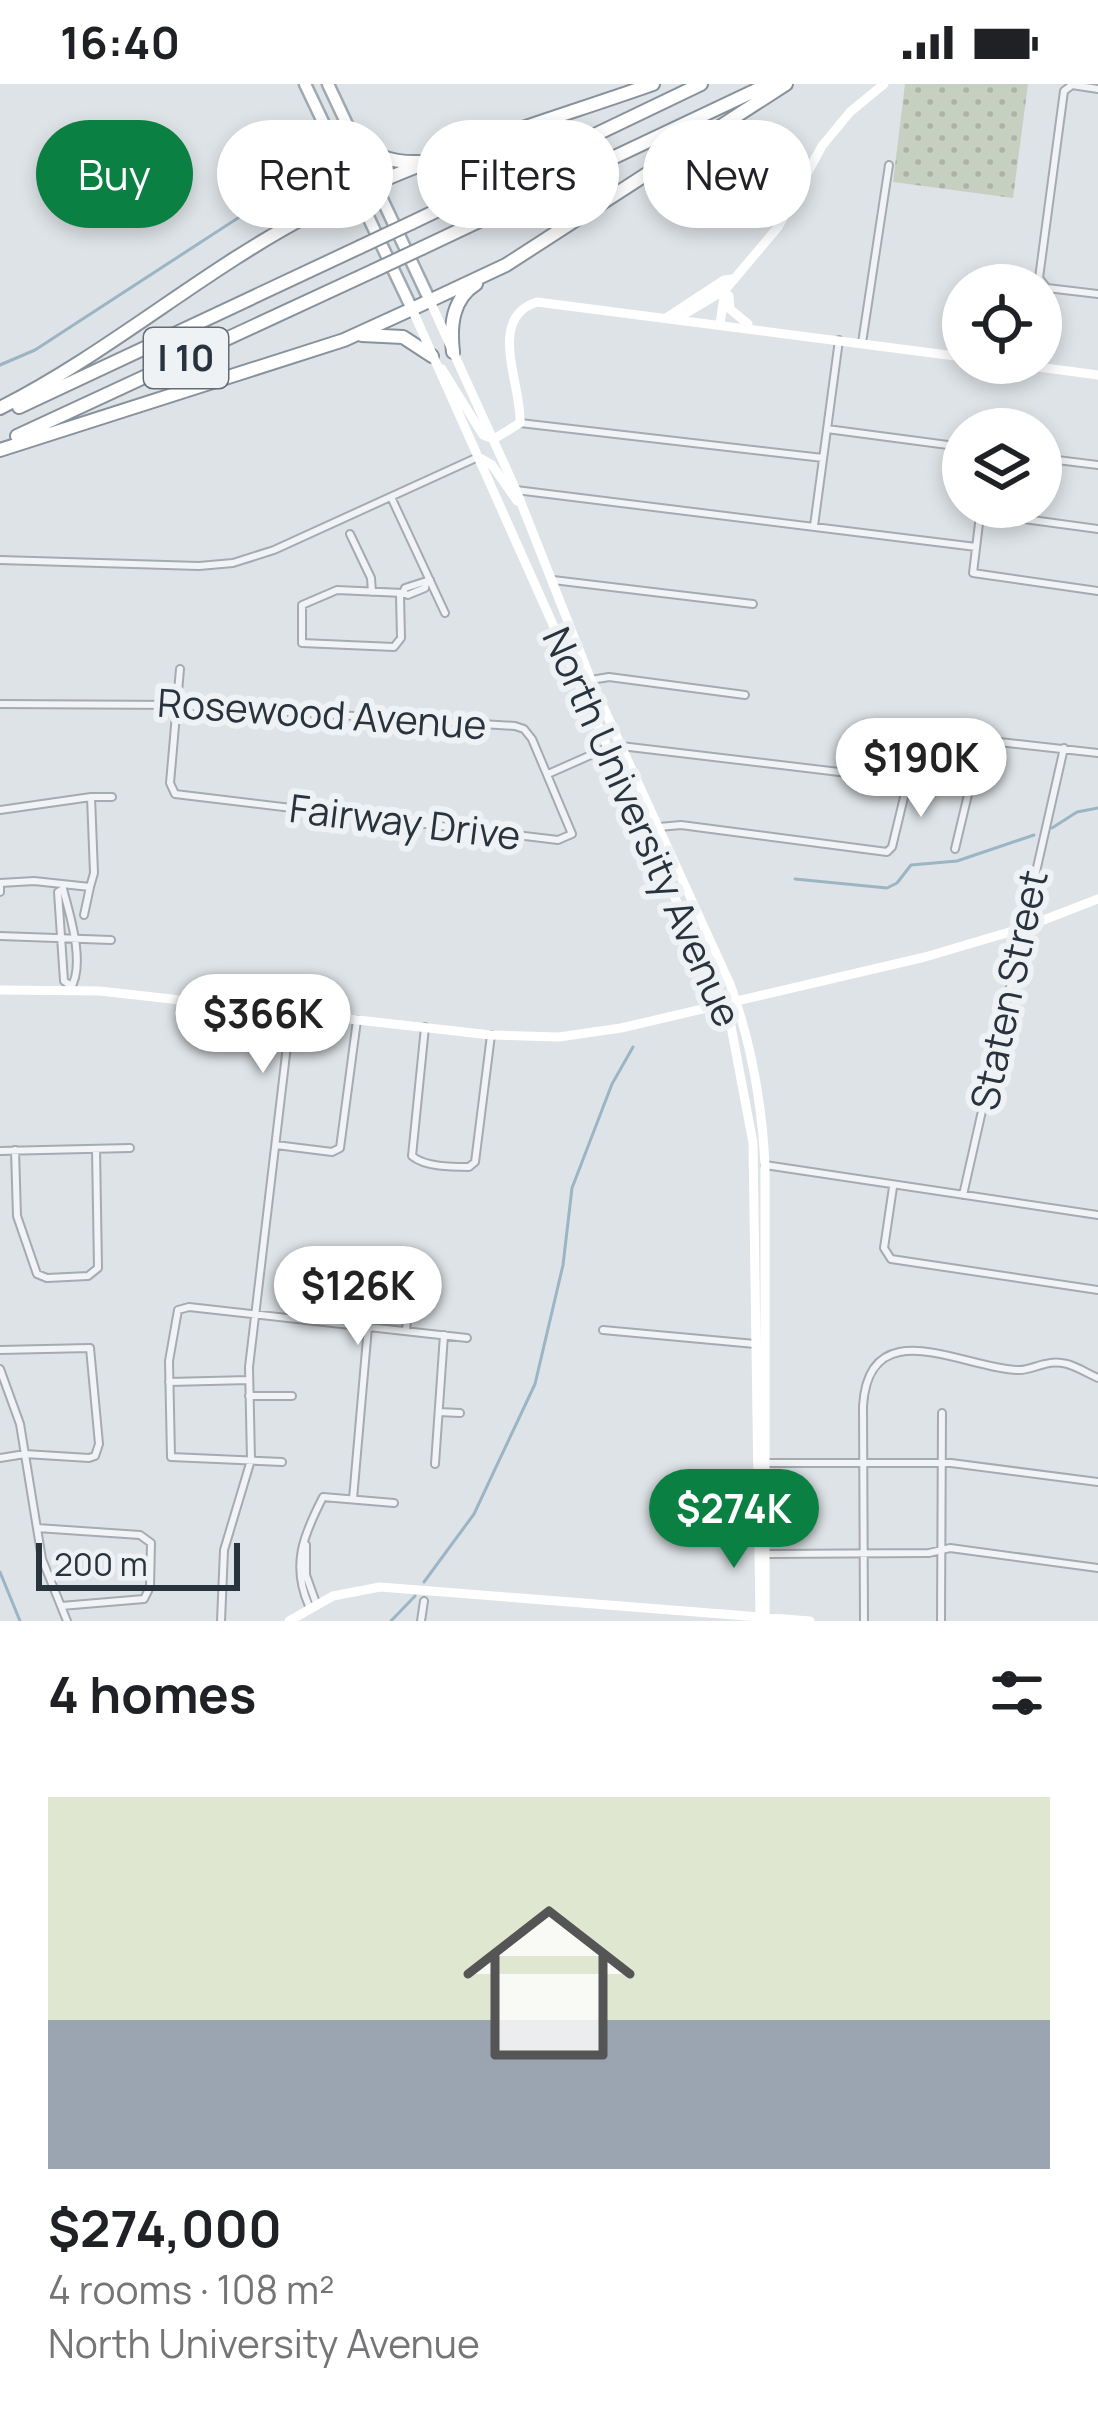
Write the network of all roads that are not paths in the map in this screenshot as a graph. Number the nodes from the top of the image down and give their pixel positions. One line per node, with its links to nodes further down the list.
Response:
1 (305, 84): 9 (main road, North University Avenue)
2 (328, 84): 10 (main road, North University Avenue)
3 (653, 84): 11 (highway)
4 (701, 84): 34 (highway, I 10, bridge)
5 (769, 84): 39 (highway, I 10, bridge)
6 (786, 84): 16 (highway)
7 (884, 84): 17 (main road)
8 (1098, 89): 19 (street)
9 (322, 120)
10 (346, 120)
11 (550, 120)
12 (889, 165): 28 (street)
13 (393, 221): 20 (main road, North University Avenue)
14 (288, 228): 34 (highway)
15 (375, 228): 21 (main road, North University Avenue)
16 (506, 265): 20 (highway); 29 (highway)
17 (732, 279): 18 (main road); 22 (main road); 24 (main road)
18 (725, 290): 22 (main road); 23 (main road)
19 (1098, 294)
20 (430, 301): 21 (highway); 29 (main road, North University Avenue)
21 (412, 309): 25 (main road, North University Avenue); 26 (highway)
22 (671, 319): 23 (main road); 35 (main road)
23 (720, 324): 24 (main road)
24 (756, 329): 27 (main road)
25 (424, 337): 29 (main road); 31 (main road, North University Avenue)
26 (344, 340): 31 (highway); 39 (highway)
27 (839, 340): 28 (main road); 36 (street)
28 (862, 344): 30 (main road)
29 (450, 346): 37 (main road, North University Avenue)
30 (942, 354)
31 (434, 360): 37 (main road); 40 (main road, North University Avenue)
32 (1062, 370): 33 (main road)
33 (1098, 375)
34 (0, 412)
35 (520, 423): 37 (main road); 41 (street)
36 (827, 430): 38 (street); 41 (street)
37 (494, 439): 44 (main road, North University Avenue)
38 (942, 445)
39 (0, 447)
40 (478, 457): 45 (street); 46 (main road); 47 (main road, North University Avenue)
41 (823, 458): 49 (street)
42 (1062, 461): 43 (street)
43 (1098, 465)
44 (516, 490): 46 (main road, North University Avenue); 49 (street)
45 (391, 497): 55 (street); 57 (street)
46 (520, 505): 53 (main road, North University Avenue)
47 (508, 523): 53 (main road); 58 (main road, North University Avenue)
48 (1062, 523): 51 (street)
49 (814, 526): 54 (street)
50 (979, 528): 54 (street)
51 (1098, 529)
52 (350, 534): 60 (street)
53 (533, 540): 56 (main road, North University Avenue)
54 (976, 547): 59 (street)
55 (0, 560)
56 (550, 580): 58 (main road); 62 (street); 65 (main road, North University Avenue)
57 (428, 581): 61 (street); 63 (street)
58 (535, 581): 69 (main road, North University Avenue)
59 (1098, 591)
60 (371, 592): 61 (street); 61 (street)
61 (401, 594)
62 (753, 604)
63 (445, 613)
64 (180, 669): 68 (street)
65 (591, 680): 66 (street); 69 (main road, North University Avenue)
66 (745, 695)
67 (0, 704): 68 (street, Rosewood Avenue)
68 (178, 705): 72 (street, Rosewood Avenue); 72 (street, Fairway Drive)
69 (615, 747): 72 (street); 76 (main road, North University Avenue); 76 (street); 77 (main road, North University Avenue)
70 (1064, 748): 71 (street); 78 (street); 84 (street, Staten Street)
71 (1098, 753)
72 (548, 774)
73 (91, 797): 74 (street); 75 (street); 81 (street)
74 (112, 797)
75 (0, 810)
76 (659, 827): 77 (main road); 93 (main road, North University Avenue)
77 (646, 829): 93 (main road, North University Avenue)
78 (955, 849)
79 (0, 886): 80 (street)
80 (63, 887): 81 (street); 86 (street); 87 (street)
81 (90, 887): 83 (street)
82 (1098, 899): 84 (main road)
83 (84, 915)
84 (1023, 928): 93 (main road); 105 (street, Staten Street)
85 (0, 936): 86 (street)
86 (62, 940): 87 (street); 90 (street)
87 (75, 940): 88 (street); 89 (street)
88 (111, 940)
89 (75, 955): 90 (street); 91 (street)
90 (62, 961): 91 (street)
91 (70, 987): 92 (main road); 94 (main road)
92 (0, 990)
93 (731, 1003): 97 (main road); 103 (main road, North University Avenue); 115 (main road, North University Avenue)
94 (291, 1012): 95 (main road); 98 (street)
95 (357, 1019): 96 (main road); 98 (street)
96 (425, 1027): 97 (main road); 97 (street)
97 (491, 1035)
98 (276, 1145): 109 (street)
99 (130, 1148): 100 (street)
100 (96, 1149): 102 (street); 102 (street)
101 (0, 1150): 102 (street)
102 (16, 1150)
103 (765, 1165): 104 (street); 131 (main road, North University Avenue)
104 (893, 1185): 105 (street); 107 (street)
105 (963, 1195): 106 (street)
106 (1098, 1215)
107 (1098, 1290)
108 (410, 1291): 111 (street)
109 (255, 1317): 110 (street); 119 (street); 120 (street)
110 (368, 1327): 111 (street); 135 (street)
111 (406, 1330): 113 (street)
112 (603, 1330): 115 (street)
113 (444, 1335): 114 (street); 123 (street)
114 (467, 1338)
115 (755, 1344): 145 (main road, North University Avenue)
116 (0, 1350): 126 (street)
117 (0, 1369): 126 (street)
118 (1098, 1378): 132 (street)
119 (249, 1380): 120 (street); 121 (street)
120 (169, 1382): 128 (street)
121 (249, 1396): 122 (street); 128 (street)
122 (292, 1396)
123 (439, 1412): 124 (street); 133 (street)
124 (460, 1413)
125 (941, 1413): 130 (street)
126 (25, 1454): 127 (street); 137 (street)
127 (0, 1458)
128 (251, 1460): 129 (street); 147 (street)
129 (282, 1462)
130 (941, 1462): 132 (street); 134 (street); 138 (street)
131 (766, 1463): 132 (street); 139 (main road, North University Avenue)
132 (863, 1463): 140 (street)
133 (435, 1464)
134 (1098, 1482)
135 (353, 1499): 136 (street); 143 (street)
136 (394, 1503)
137 (37, 1528): 144 (street); 144 (street)
138 (941, 1549): 140 (street); 141 (street); 152 (street)
139 (767, 1553): 140 (street); 145 (main road, North University Avenue)
140 (863, 1553): 151 (street)
141 (1098, 1568)
142 (424, 1601): 149 (street)
143 (312, 1605): 145 (main road); 148 (main road)
144 (61, 1606): 146 (street)
145 (762, 1618): 150 (main road)
146 (67, 1621)
147 (221, 1621)
148 (289, 1621)
149 (421, 1621)
150 (811, 1621)
151 (864, 1621)
152 (941, 1621)

